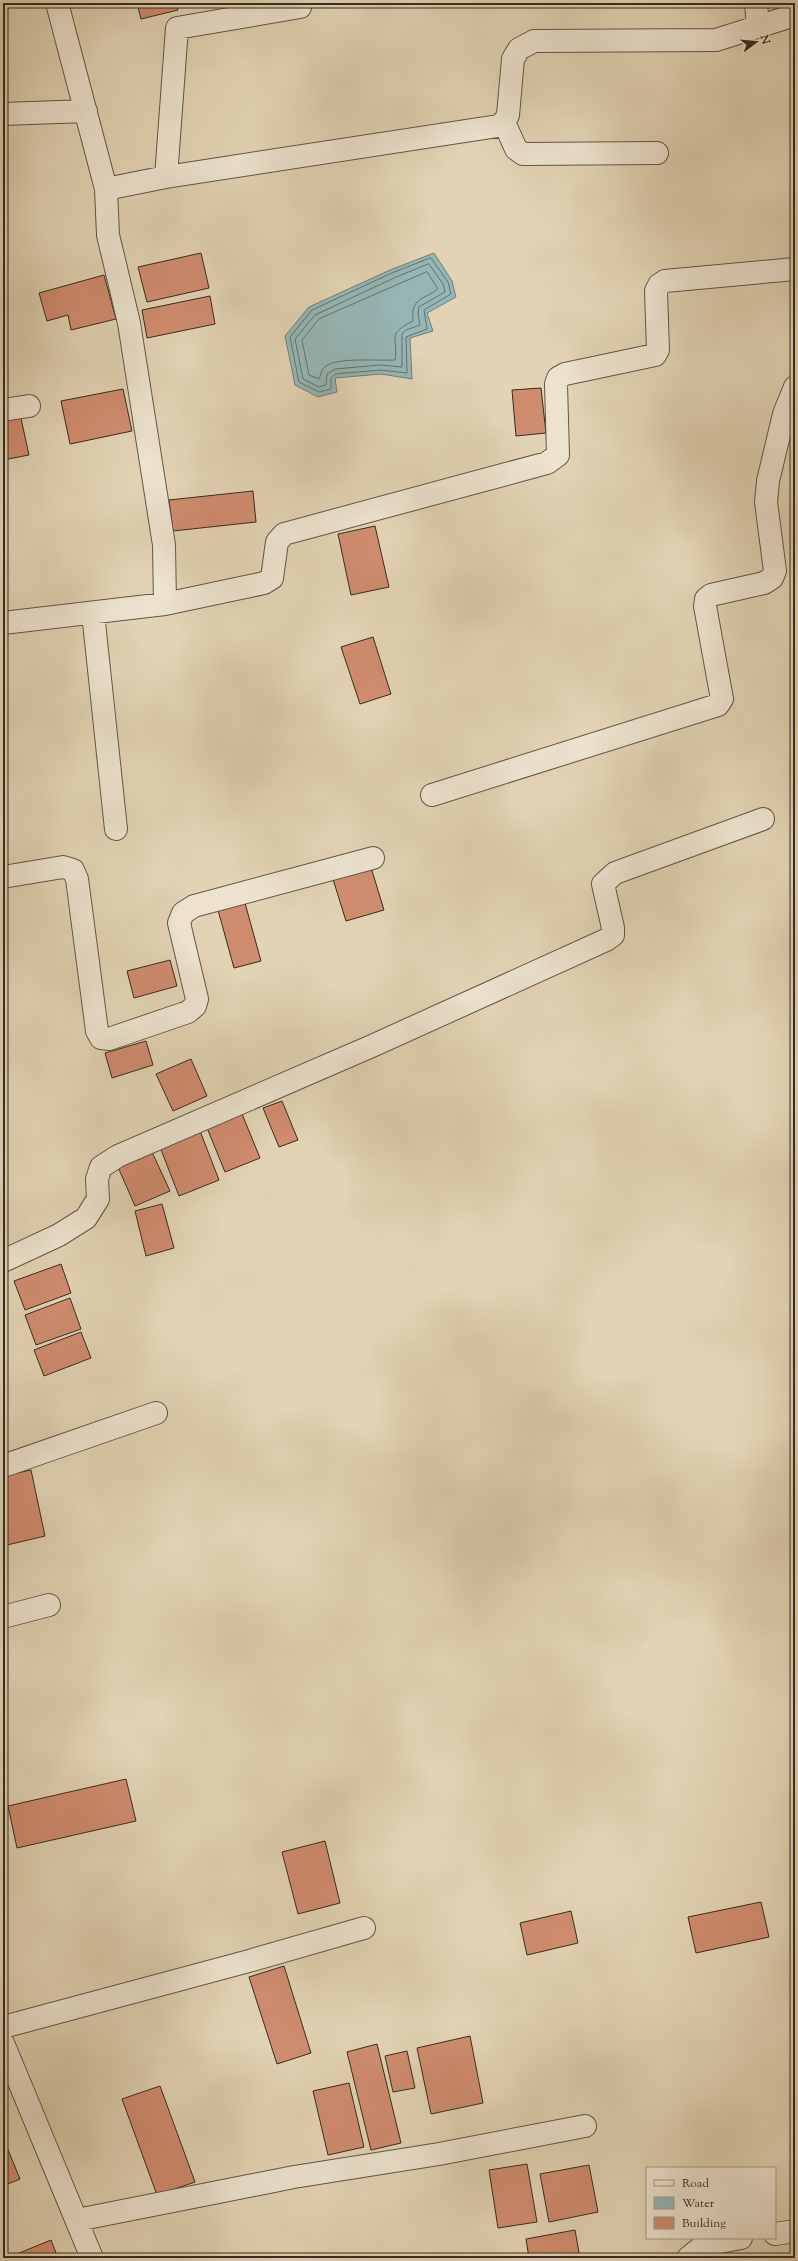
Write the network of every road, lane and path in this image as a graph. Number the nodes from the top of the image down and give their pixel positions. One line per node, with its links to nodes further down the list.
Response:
1 (58, 3): 6 (street)
2 (301, 3): 10 (street)
3 (756, 3): 5 (street)
4 (795, 15): 5 (street)
5 (758, 27): 8 (street)
6 (86, 111): 7 (street); 11 (street)
7 (3, 114)
8 (504, 122): 9 (street); 10 (street)
9 (657, 153)
10 (166, 177): 11 (street)
11 (106, 189): 16 (street)
12 (795, 269): 16 (street)
13 (795, 387): 19 (street)
14 (29, 406): 15 (street)
15 (3, 410)
16 (164, 604): 17 (street)
17 (93, 613): 18 (street); 21 (street)
18 (3, 623)
19 (432, 795)
20 (763, 819): 24 (street)
21 (116, 828)
22 (373, 858): 23 (street)
23 (3, 877)
24 (3, 1261)
25 (156, 1413): 26 (street)
26 (3, 1466)
27 (49, 1605): 28 (street)
28 (3, 1617)
29 (364, 1928): 30 (street)
30 (3, 2027)
31 (3, 2043): 33 (street)
32 (584, 2126): 33 (street)
33 (77, 2220): 37 (street)
34 (795, 2231): 35 (street)
35 (776, 2234)
36 (736, 2239): 38 (street)
37 (92, 2258)
38 (688, 2258)

